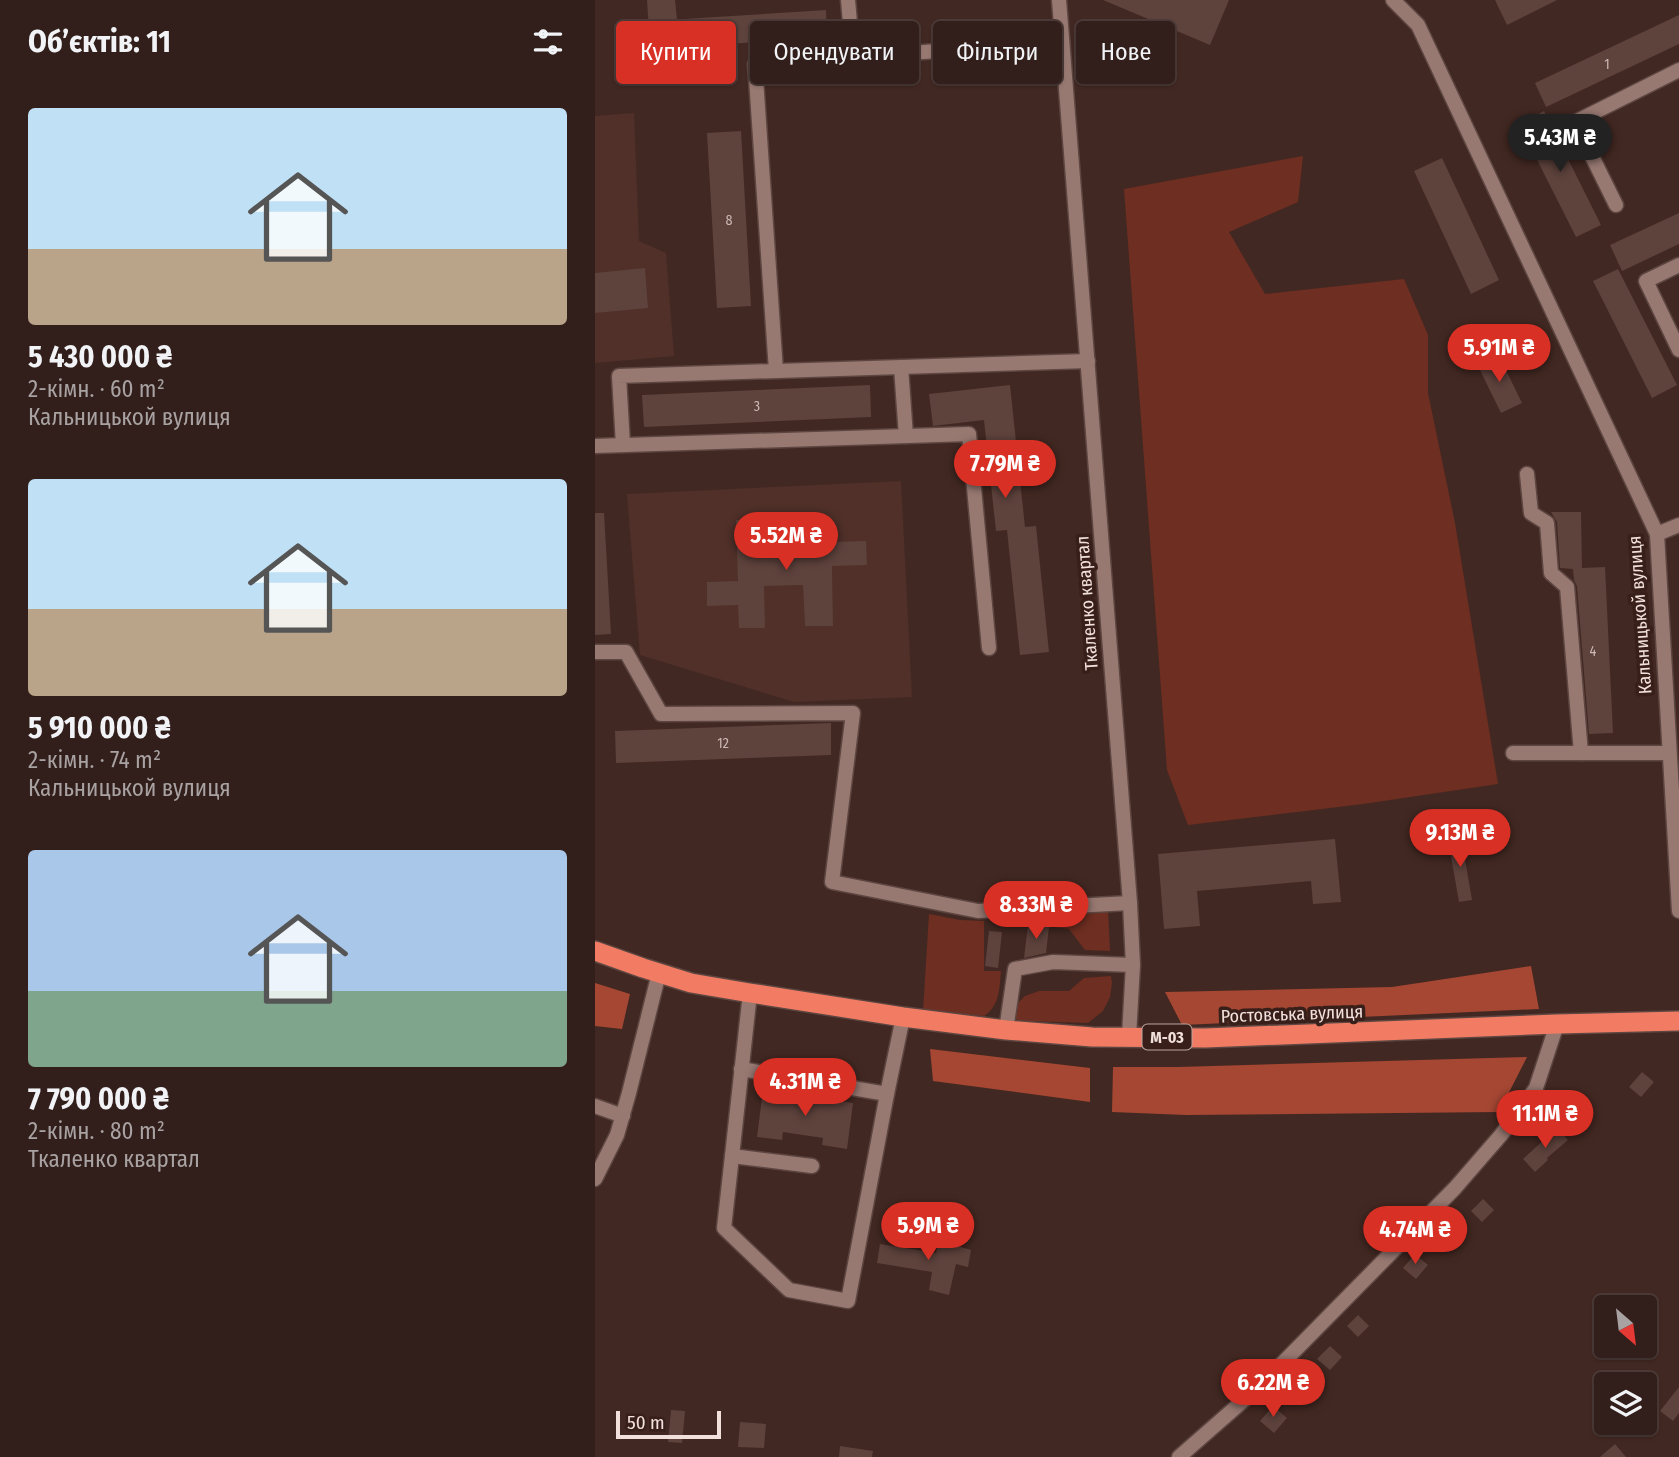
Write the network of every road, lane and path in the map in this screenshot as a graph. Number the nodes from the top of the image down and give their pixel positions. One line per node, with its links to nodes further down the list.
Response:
1 (848, 0): 4 (street)
2 (1059, 0): 5 (street, Ткаленко квартал)
3 (1393, 0): 20 (street, Кальницькой вулиця)
4 (850, 21)
5 (1060, 21)
6 (1062, 42): 12 (street, Ткаленко квартал)
7 (1679, 69): 9 (street)
8 (756, 84): 14 (street)
9 (1616, 205)
10 (1679, 265): 11 (street)
11 (1679, 350)
12 (1088, 361): 13 (street); 27 (street, Ткаленко квартал)
13 (901, 367): 14 (street); 15 (street)
14 (776, 371): 16 (street)
15 (906, 436): 16 (street); 21 (street)
16 (622, 445): 17 (street)
17 (595, 446)
18 (1527, 474): 24 (street)
19 (1679, 525): 20 (street)
20 (1657, 534): 25 (street, Кальницькой вулиця)
21 (989, 648)
22 (595, 652): 27 (street)
23 (1513, 752): 24 (street)
24 (1581, 753): 25 (street)
25 (1669, 753): 26 (street, Кальницькой вулиця)
26 (1677, 867): 28 (street, Кальницькой вулиця)
27 (1130, 903): 30 (street, Ткаленко квартал)
28 (1679, 911)
29 (595, 951): 31 (highway, М-03)
30 (1133, 965): 36 (street); 37 (street, Ткаленко квартал)
31 (659, 973): 32 (highway, Ростовська вулиця / М-03); 41 (street)
32 (750, 993): 33 (highway, Ростовська вулиця / М-03); 38 (street)
33 (903, 1017): 36 (highway, Ростовська вулиця / М-03); 39 (street)
34 (1679, 1021): 35 (highway, Ростовська вулиця / М-03)
35 (1557, 1024): 37 (highway, Ростовська вулиця / М-03); 45 (street)
36 (1006, 1030): 37 (highway, Ростовська вулиця / М-03)
37 (1129, 1036)
38 (741, 1069): 39 (street); 42 (street)
39 (887, 1094): 42 (street)
40 (595, 1106): 41 (street)
41 (623, 1116): 44 (street)
42 (732, 1156): 43 (street)
43 (812, 1166)
44 (595, 1180)
45 (1179, 1457)

